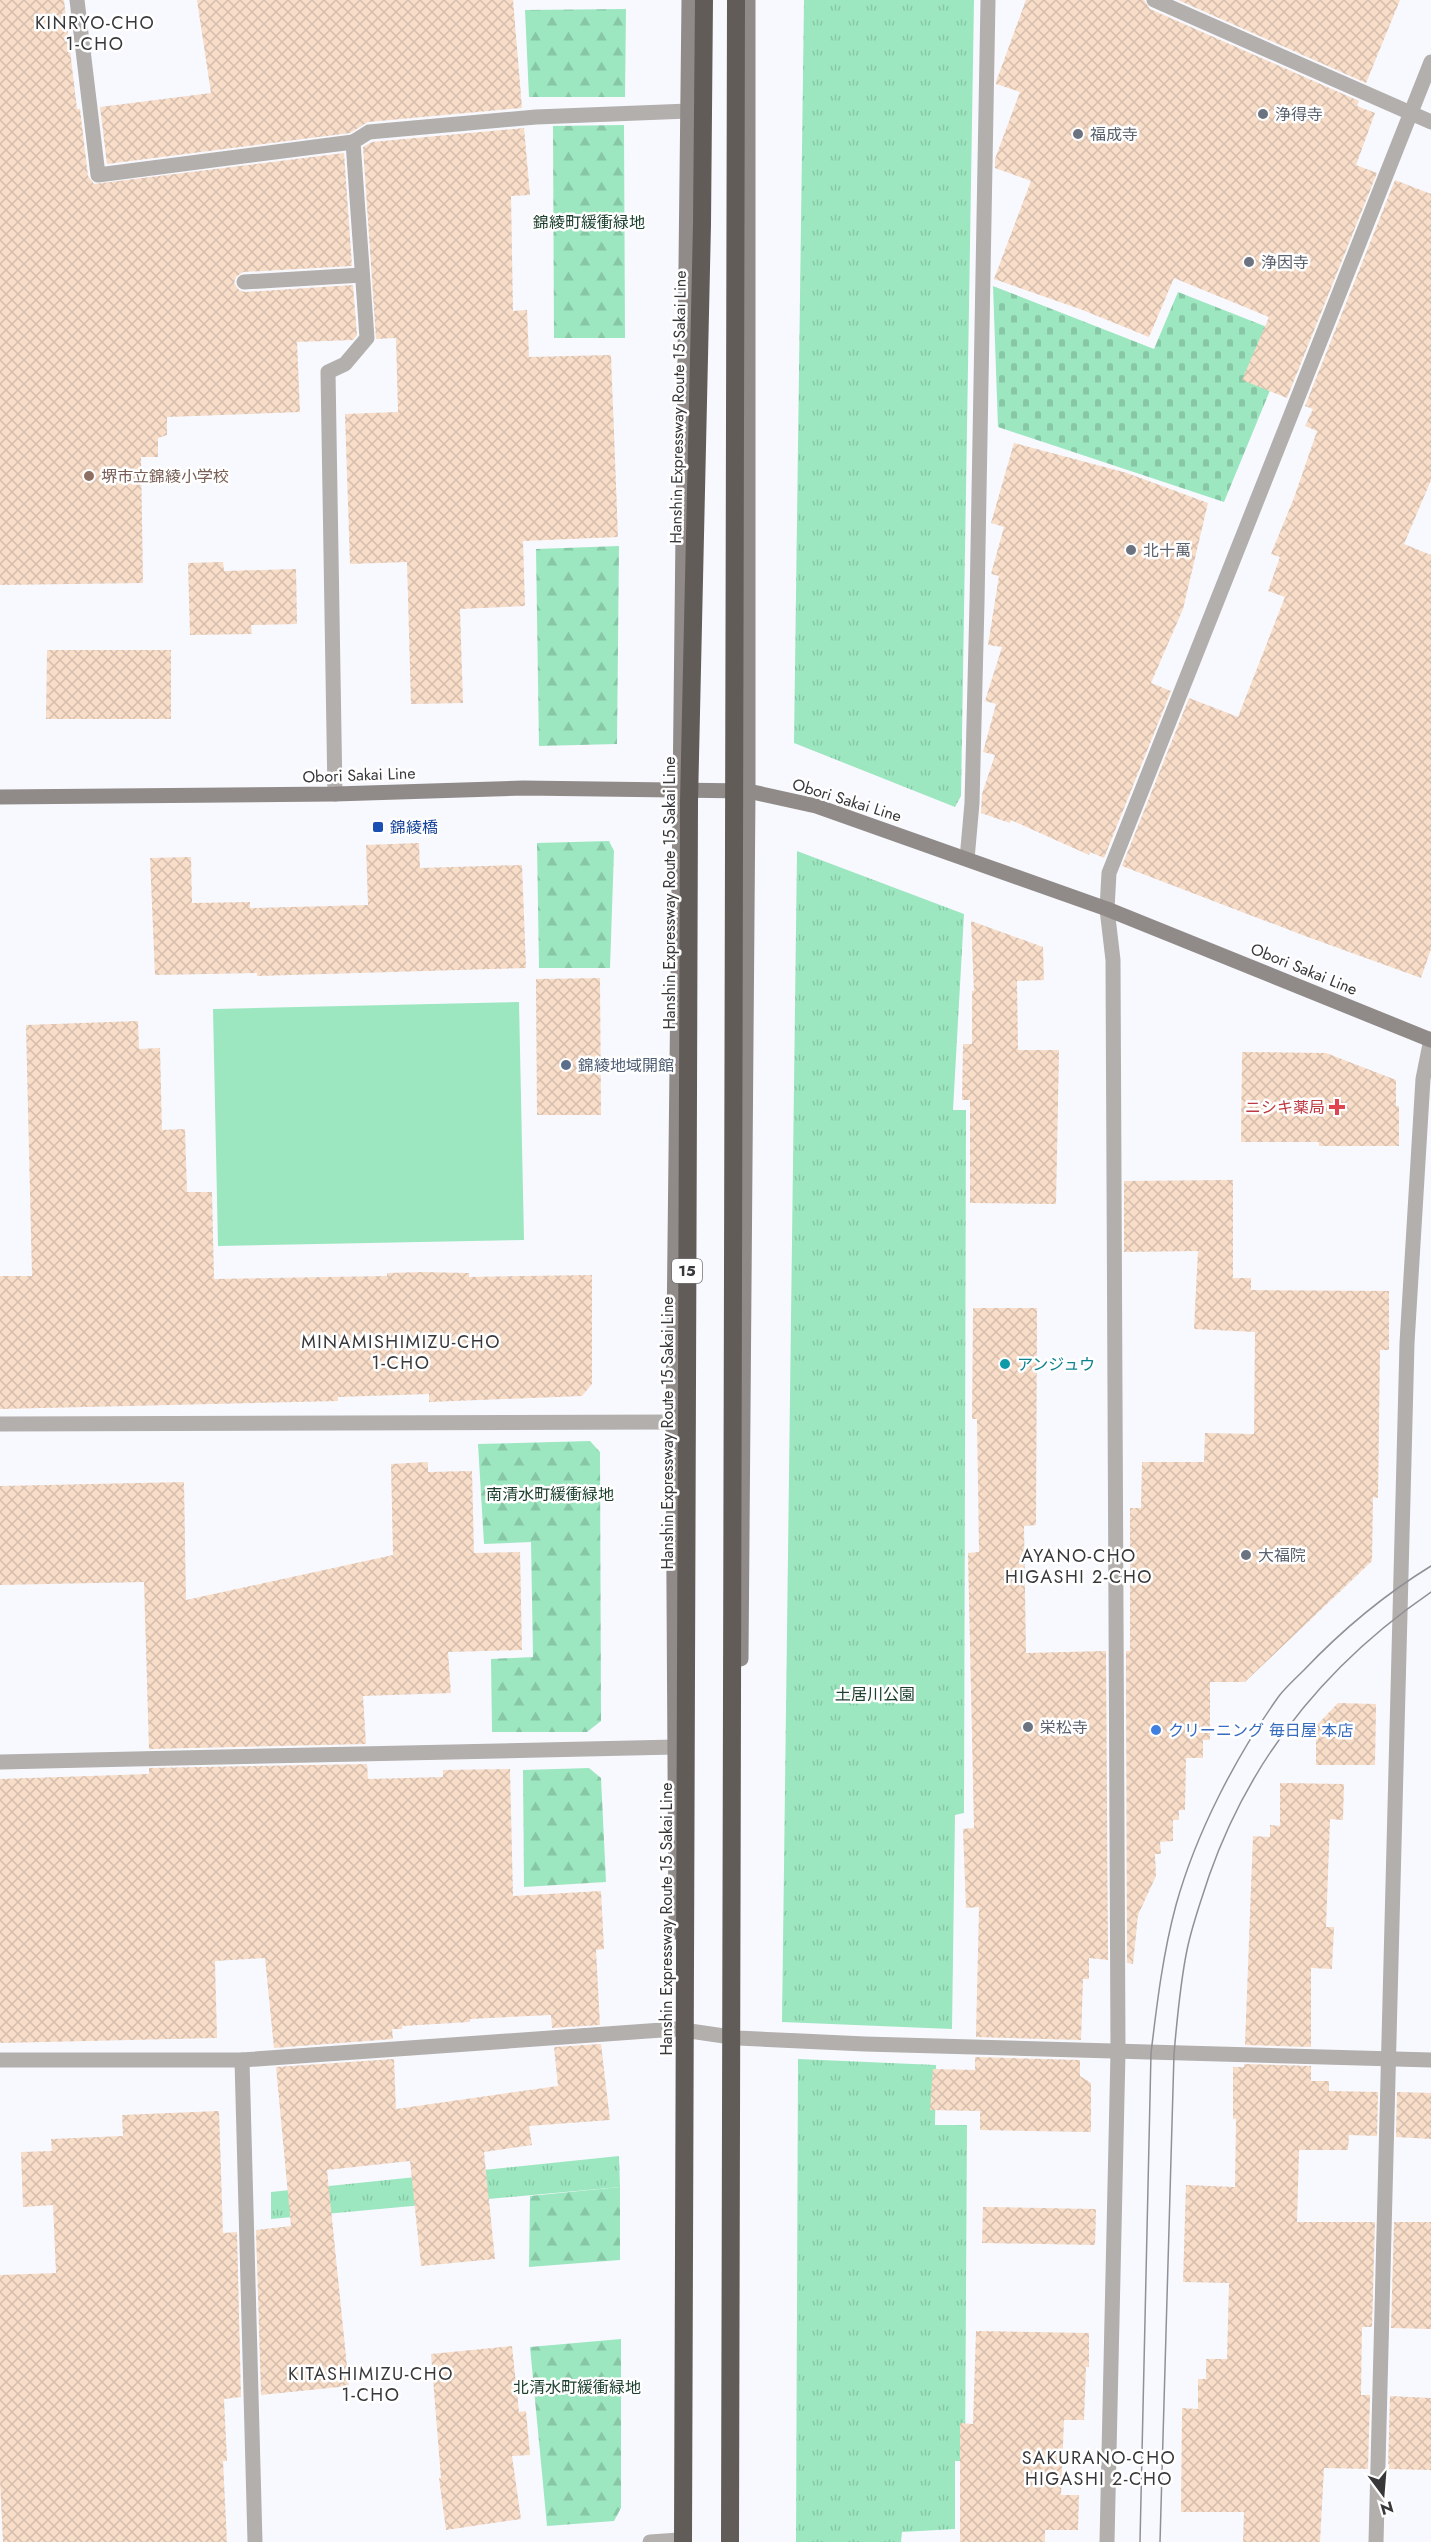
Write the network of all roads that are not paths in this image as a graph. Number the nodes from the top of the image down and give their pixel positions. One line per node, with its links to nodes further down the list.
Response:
1 (77, 0): 13 (street)
2 (689, 0): 10 (street)
3 (704, 0): 34 (highway, Hanshin Expressway Route 15 Sakai Line / 15, bridge)
4 (736, 0): 37 (highway, bridge)
5 (748, 0): 17 (street)
6 (988, 0): 20 (street)
7 (1154, 0): 8 (street)
8 (1181, 5): 11 (street)
9 (1431, 62): 11 (street)
10 (689, 111): 13 (street); 16 (street)
11 (1410, 114): 12 (street); 21 (street)
12 (1431, 122)
13 (353, 142): 14 (street)
14 (362, 275): 15 (street); 18 (street)
15 (244, 282)
16 (680, 790): 17 (street, Obori Sakai Line); 18 (street, Obori Sakai Line); 23 (street)
17 (748, 791): 20 (street, Obori Sakai Line); 28 (street)
18 (335, 794): 19 (street, Obori Sakai Line)
19 (0, 797)
20 (967, 859): 21 (street, Obori Sakai Line)
21 (1107, 909): 22 (street, Obori Sakai Line); 29 (street)
22 (1431, 1040): 30 (street)
23 (673, 1422): 24 (street); 25 (street)
24 (0, 1424)
25 (676, 1747): 26 (street); 27 (street)
26 (0, 1762)
27 (676, 2029): 28 (street); 32 (street); 34 (street)
28 (738, 2038): 29 (street); 38 (street)
29 (1118, 2052): 30 (street); 39 (street)
30 (1387, 2059): 33 (street); 40 (street)
31 (0, 2060): 32 (street)
32 (242, 2060): 35 (street)
33 (1431, 2060)
34 (680, 2541): 36 (street)
35 (255, 2542)
36 (651, 2542)
37 (730, 2542)
38 (738, 2542)
39 (1107, 2542)
40 (1376, 2542)

